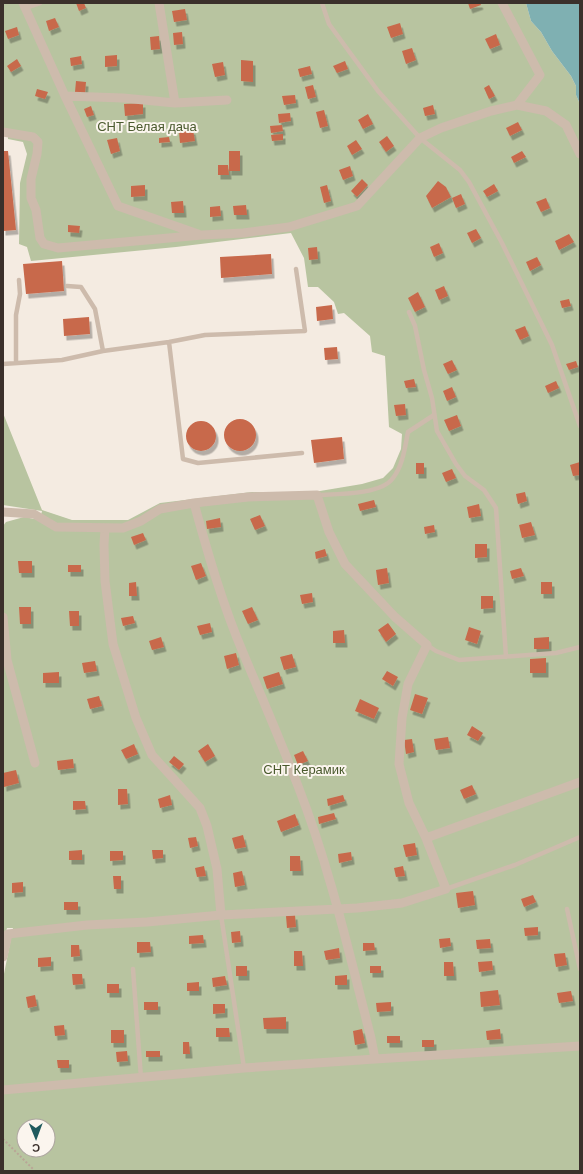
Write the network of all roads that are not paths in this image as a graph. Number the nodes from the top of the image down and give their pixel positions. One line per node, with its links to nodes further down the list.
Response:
1 (40, 3): 5 (lane)
2 (158, 3): 8 (street)
3 (322, 3): 11 (lane)
4 (502, 3): 9 (street)
5 (24, 6): 6 (street)
6 (65, 96): 8 (street); 13 (street)
7 (227, 100): 8 (street)
8 (175, 103)
9 (517, 105): 11 (street); 12 (street)
10 (3, 132): 13 (street)
11 (420, 138): 13 (street); 23 (lane)
12 (580, 154)
13 (202, 235)
14 (296, 268): 18 (lane)
15 (19, 280): 20 (lane)
16 (67, 286): 19 (lane)
17 (410, 312): 22 (lane)
18 (169, 342): 19 (lane); 24 (lane)
19 (103, 351): 20 (lane)
20 (16, 362): 21 (lane)
21 (3, 364)
22 (434, 415): 25 (lane); 32 (lane)
23 (580, 426)
24 (302, 453)
25 (318, 495): 26 (street); 30 (street)
26 (194, 503): 28 (street); 39 (street)
27 (3, 512): 28 (street)
28 (105, 528): 40 (street)
29 (3, 617): 33 (street)
30 (427, 645): 32 (lane); 36 (street)
31 (580, 647): 32 (lane)
32 (506, 657)
33 (35, 764)
34 (580, 782): 36 (street)
35 (580, 837): 37 (lane)
36 (426, 838): 37 (street)
37 (446, 889): 39 (street)
38 (567, 908): 42 (lane)
39 (338, 909): 40 (street); 45 (street)
40 (222, 915): 41 (street); 46 (lane)
41 (3, 957)
42 (580, 968)
43 (133, 969): 47 (lane)
44 (580, 1046): 45 (street)
45 (375, 1058): 46 (street)
46 (244, 1068): 47 (street)
47 (141, 1078): 48 (street)
48 (3, 1090)

